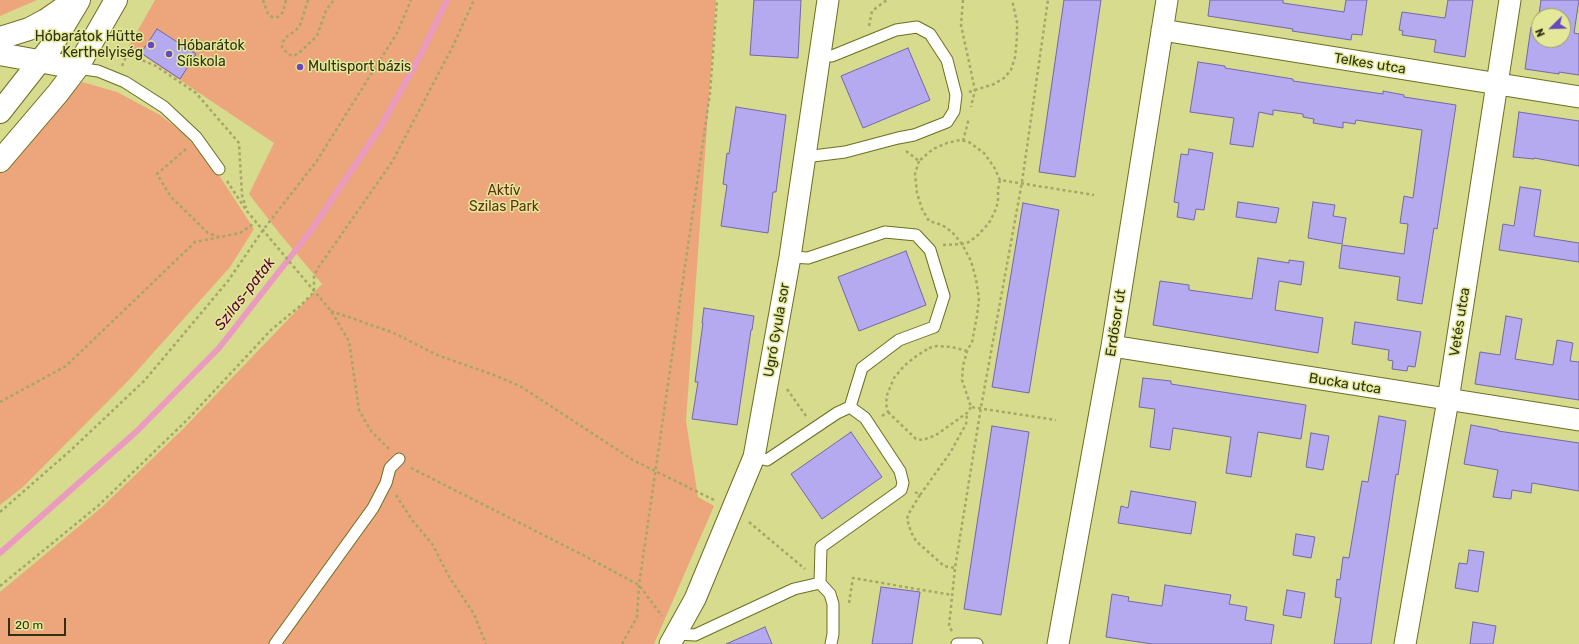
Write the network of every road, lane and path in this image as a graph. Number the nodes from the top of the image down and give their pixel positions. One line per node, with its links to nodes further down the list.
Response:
1 (75, 0): 18 (street)
2 (79, 0): 22 (street)
3 (116, 0): 23 (street)
4 (263, 0): 5 (path)
5 (286, 0)
6 (308, 0): 7 (path)
7 (334, 0)
8 (411, 0): 38 (path)
9 (474, 0): 42 (path)
10 (716, 0): 62 (path)
11 (828, 0): 21 (street, Ugró Gyula sor)
12 (887, 0): 19 (path)
13 (1012, 0): 25 (path)
14 (1048, 0): 35 (path)
15 (1167, 0): 17 (street, Erdősor út)
16 (1510, 0): 24 (street, Vetés utca)
17 (1162, 30): 24 (street, Telkes utca); 45 (street, Erdősor út)
18 (0, 38)
19 (872, 40): 21 (lane); 29 (lane)
20 (0, 54): 22 (street)
21 (820, 55): 31 (street, Ugró Gyula sor)
22 (40, 61): 23 (street); 26 (street); 28 (street)
23 (77, 68): 26 (street); 30 (lane)
24 (1496, 84): 27 (street, Telkes utca); 49 (street, Vetés utca)
25 (975, 90)
26 (58, 93): 32 (street)
27 (1579, 97)
28 (0, 112)
29 (898, 138): 31 (lane); 34 (path)
30 (198, 140): 33 (lane); 39 (path)
31 (806, 157): 41 (street, Ugró Gyula sor)
32 (0, 161)
33 (219, 169): 37 (path)
34 (1000, 180): 35 (path); 40 (path)
35 (1022, 182): 36 (path); 53 (path)
36 (1094, 195)
37 (256, 222): 38 (path); 39 (path)
38 (263, 230): 42 (path); 67 (path)
39 (219, 237): 50 (path)
40 (930, 250): 41 (lane); 44 (lane)
41 (790, 257): 48 (street, Ugró Gyula sor)
42 (314, 292): 43 (path); 71 (path)
43 (331, 311): 61 (path); 62 (path)
44 (921, 332): 46 (path); 52 (lane)
45 (1112, 346): 49 (street, Bucka utca); 81 (street, Erdősor út)
46 (929, 348): 47 (path); 54 (path)
47 (967, 351)
48 (768, 382): 59 (path); 60 (street, Ugró Gyula sor)
49 (1448, 400): 57 (street, Bucka utca); 82 (street, Vetés utca)
50 (0, 402)
51 (971, 406): 55 (path)
52 (850, 407): 58 (lane); 59 (lane)
53 (981, 407): 56 (path); 68 (path)
54 (888, 412): 55 (path); 58 (path)
55 (967, 413): 65 (path)
56 (1056, 420)
57 (1579, 420)
58 (869, 425): 64 (lane)
59 (814, 428): 60 (lane)
60 (754, 457): 66 (street, Ugró Gyula sor)
61 (399, 459): 63 (lane); 70 (path)
62 (656, 471): 66 (path); 70 (path)
63 (386, 483): 75 (lane); 76 (path)
64 (902, 483): 65 (path); 69 (lane)
65 (920, 495): 68 (path)
66 (733, 509): 69 (path); 74 (street, Ugró Gyula sor)
67 (0, 512)
68 (955, 568): 73 (path)
69 (820, 583): 74 (lane); 78 (lane)
70 (639, 585): 74 (path); 77 (path)
71 (0, 586)
72 (851, 592): 73 (path)
73 (952, 595): 79 (path)
74 (673, 639)
75 (274, 644)
76 (486, 644)
77 (622, 644)
78 (831, 644)
79 (957, 644): 80 (lane)
80 (977, 644)
81 (1058, 644)
82 (1405, 644)

